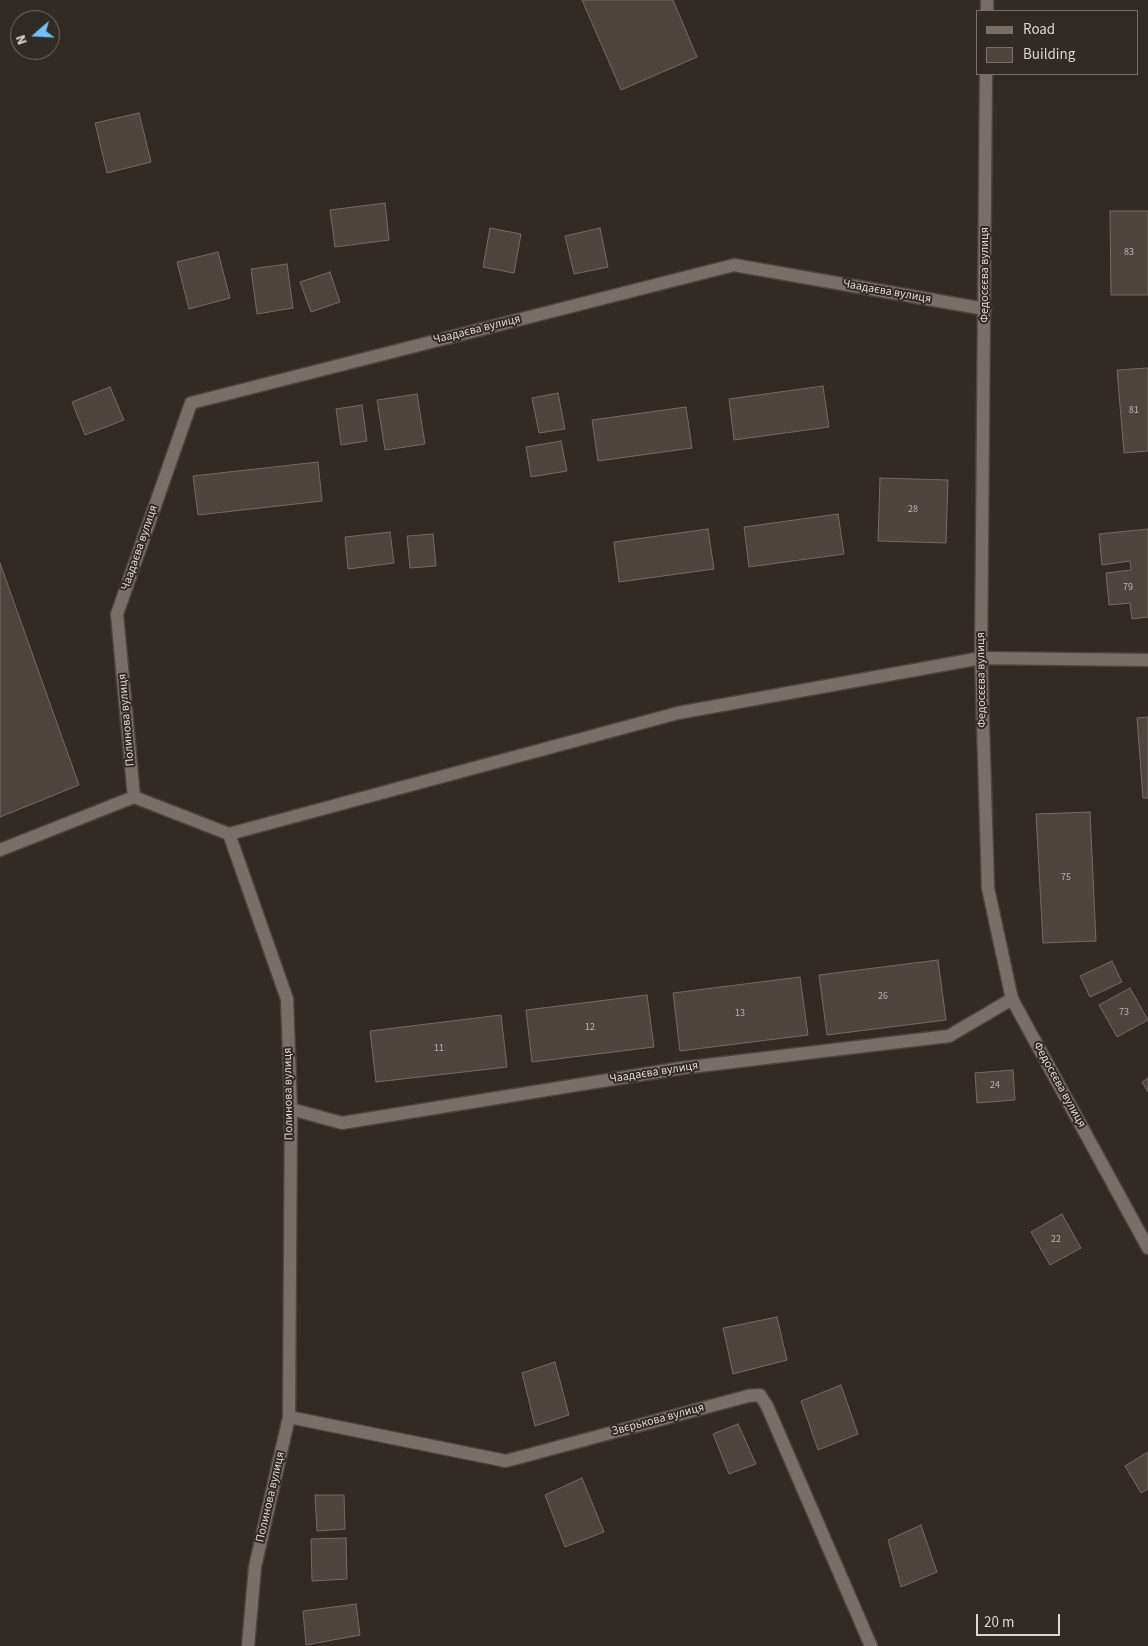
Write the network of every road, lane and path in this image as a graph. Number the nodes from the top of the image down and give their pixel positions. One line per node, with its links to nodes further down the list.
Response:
1 (986, 75): 2 (street, Федосєєва вулиця)
2 (985, 309): 3 (street, Чаадаєва вулиця); 4 (street, Федосєєва вулиця)
3 (117, 614): 6 (street, Полинова вулиця)
4 (981, 658): 5 (street); 7 (street); 9 (street, Федосєєва вулиця)
5 (1148, 660)
6 (134, 797): 7 (street); 8 (street)
7 (229, 834): 10 (street, Полинова вулиця)
8 (0, 850)
9 (1012, 999): 10 (street, Чаадаєва вулиця); 11 (street, Федосєєва вулиця)
10 (291, 1109): 12 (street, Полинова вулиця)
11 (1148, 1248)
12 (289, 1417): 13 (street, Полинова вулиця); 14 (street, Звєрькова вулиця)
13 (248, 1646)
14 (870, 1646)

